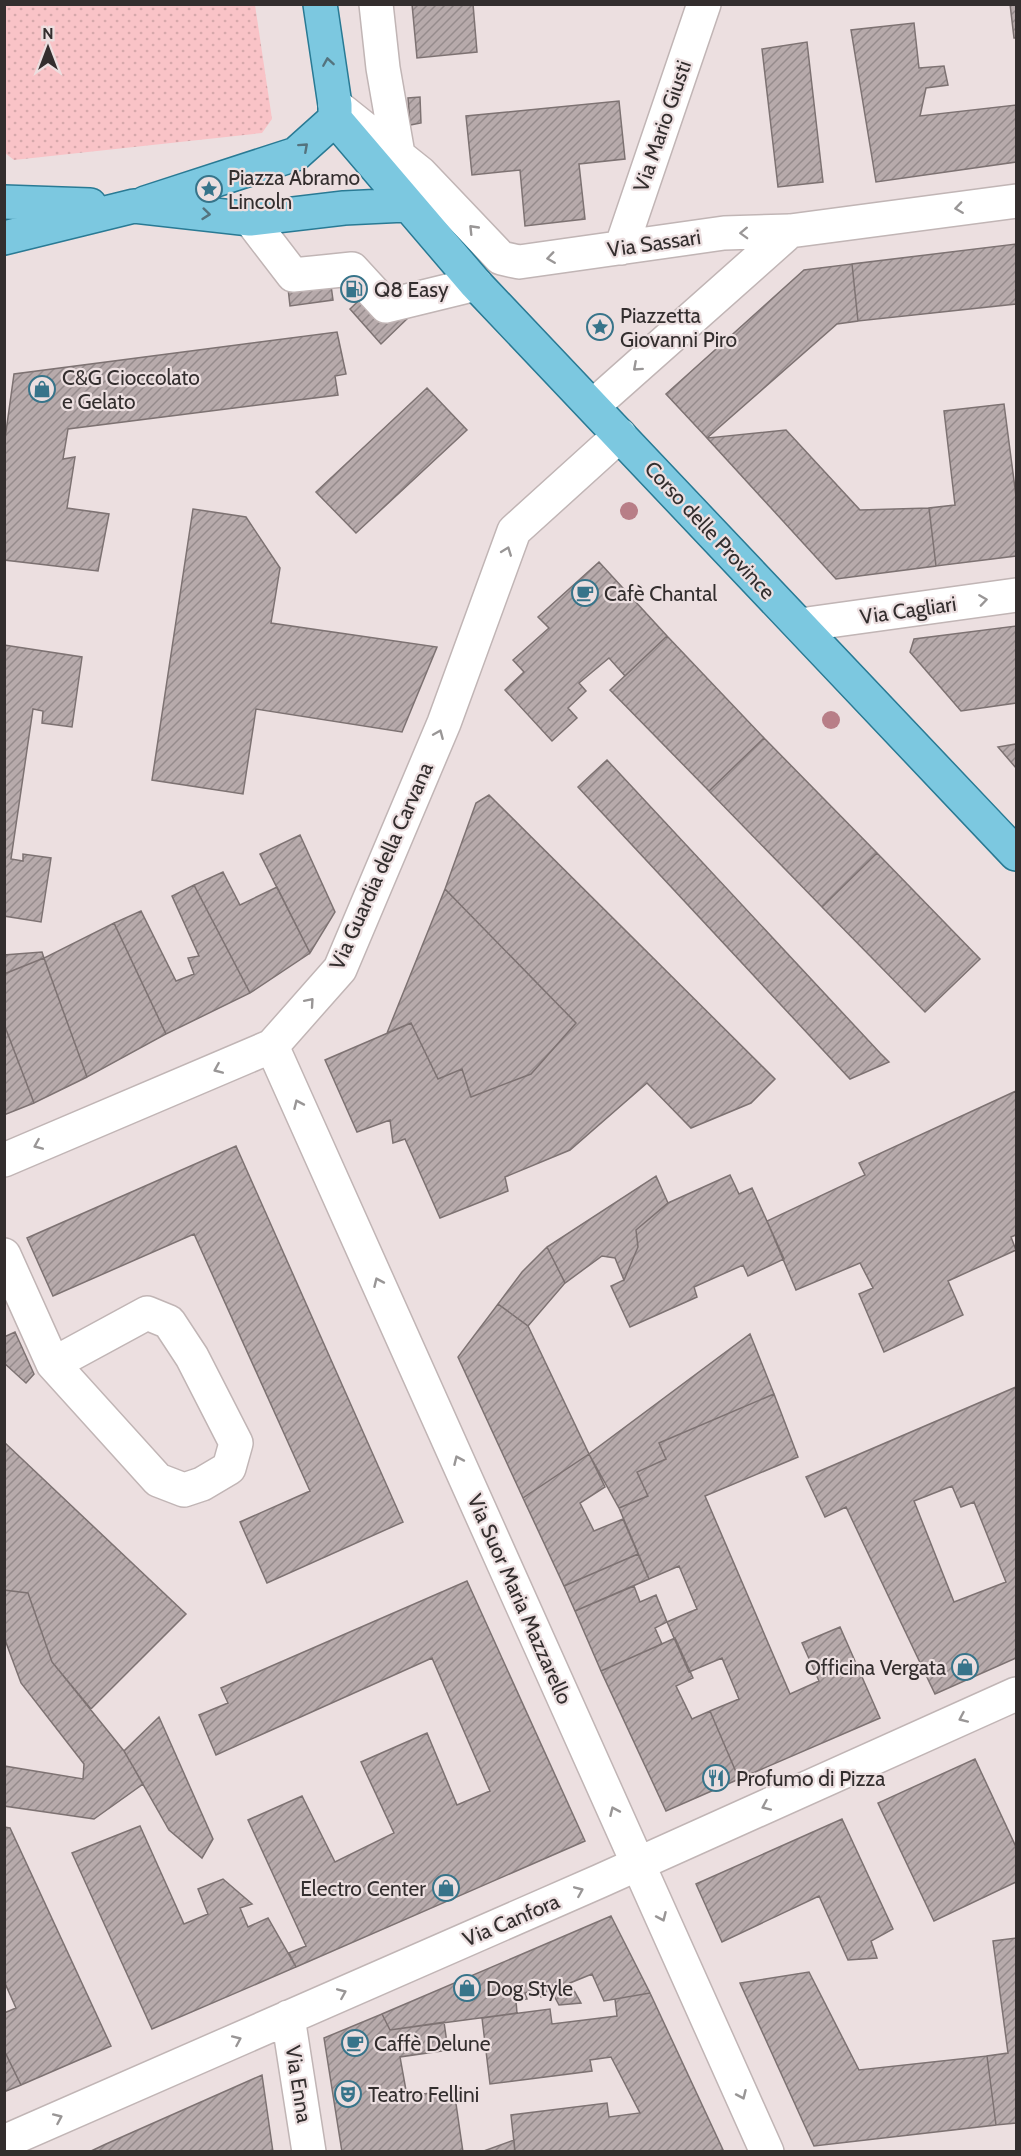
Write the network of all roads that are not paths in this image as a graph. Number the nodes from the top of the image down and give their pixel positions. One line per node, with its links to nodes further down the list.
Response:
1 (320, 4): 4 (main road, one-way to 1)
2 (376, 4): 5 (street)
3 (704, 4): 13 (street, Via Mario Giusti)
4 (335, 112): 5 (street); 8 (main road, Corso delle Province); 9 (main road, one-way to 4)
5 (398, 154): 13 (street, Via Sassari, one-way to 5)
6 (1017, 201): 11 (street, Via Sassari, one-way to 11)
7 (4, 202): 9 (main road)
8 (406, 205): 10 (main road); 14 (main road, Corso delle Province)
9 (134, 206): 10 (main road, one-way to 10); 12 (main road)
10 (249, 219): 14 (street)
11 (790, 231): 13 (street, Via Sassari, one-way to 13); 15 (street, one-way to 15)
12 (4, 238)
13 (621, 248)
14 (476, 284): 15 (main road, Corso delle Province)
15 (593, 406): 16 (main road, Corso delle Province)
16 (620, 435): 18 (main road, Corso delle Province); 20 (street, Via Guardia della Carvana, one-way to 16)
17 (1017, 595): 18 (street, Via Cagliari, one-way to 17)
18 (800, 625): 19 (main road, Corso delle Province)
19 (1017, 854)
20 (272, 1046): 21 (street, Via Guardia della Carvana, one-way to 21); 25 (street, Via Suor Maria Mazzarello, one-way to 20)
21 (4, 1160)
22 (4, 1255): 23 (street)
23 (53, 1364): 23 (street)
24 (1017, 1694): 25 (street, Via Canfora, one-way to 25)
25 (638, 1864): 26 (street, Via Canfora, one-way to 25); 29 (street, Via Suor Maria Mazzarello, one-way to 29)
26 (288, 2017): 27 (street, Via Canfora, one-way to 26); 28 (street, Via Enna)
27 (4, 2142)
28 (309, 2151)
29 (767, 2151)

